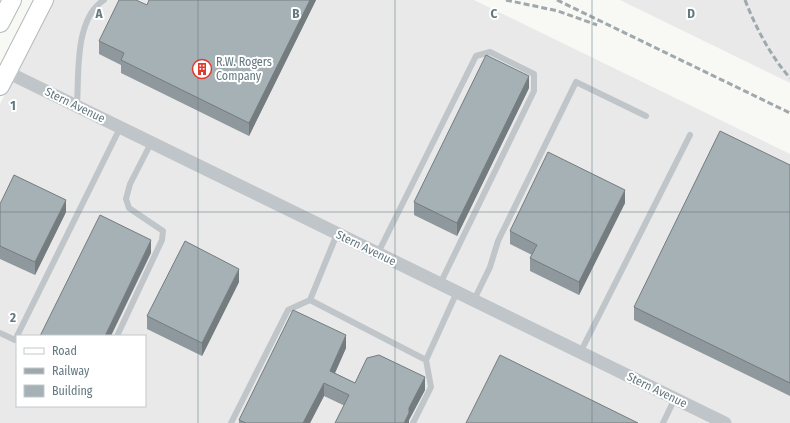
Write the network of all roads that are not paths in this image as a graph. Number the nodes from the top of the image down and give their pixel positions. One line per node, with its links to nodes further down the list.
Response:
1 (12, 0): 4 (main road)
2 (44, 0): 5 (main road)
3 (104, 0): 6 (lane)
4 (0, 23)
5 (2, 76): 6 (street, Stern Avenue)
6 (77, 106): 8 (street, Stern Avenue)
7 (646, 116): 16 (lane)
8 (120, 128): 10 (street, Stern Avenue); 18 (lane)
9 (690, 135): 21 (lane)
10 (151, 143): 11 (street, Stern Avenue); 19 (lane)
11 (337, 234): 12 (street, Stern Avenue); 15 (lane)
12 (378, 254): 13 (street, Stern Avenue); 13 (lane)
13 (440, 284): 14 (street, Stern Avenue)
14 (457, 292): 16 (street, Stern Avenue); 22 (lane)
15 (310, 300): 22 (lane); 25 (lane)
16 (474, 300): 21 (street, Stern Avenue)
17 (0, 333): 20 (lane)
18 (17, 335)
19 (117, 335)
20 (16, 338)
21 (580, 353): 23 (street, Stern Avenue)
22 (426, 360): 26 (lane)
23 (675, 398): 24 (street, Stern Avenue); 27 (lane)
24 (717, 421)
25 (231, 423)
26 (413, 423)
27 (663, 423)

